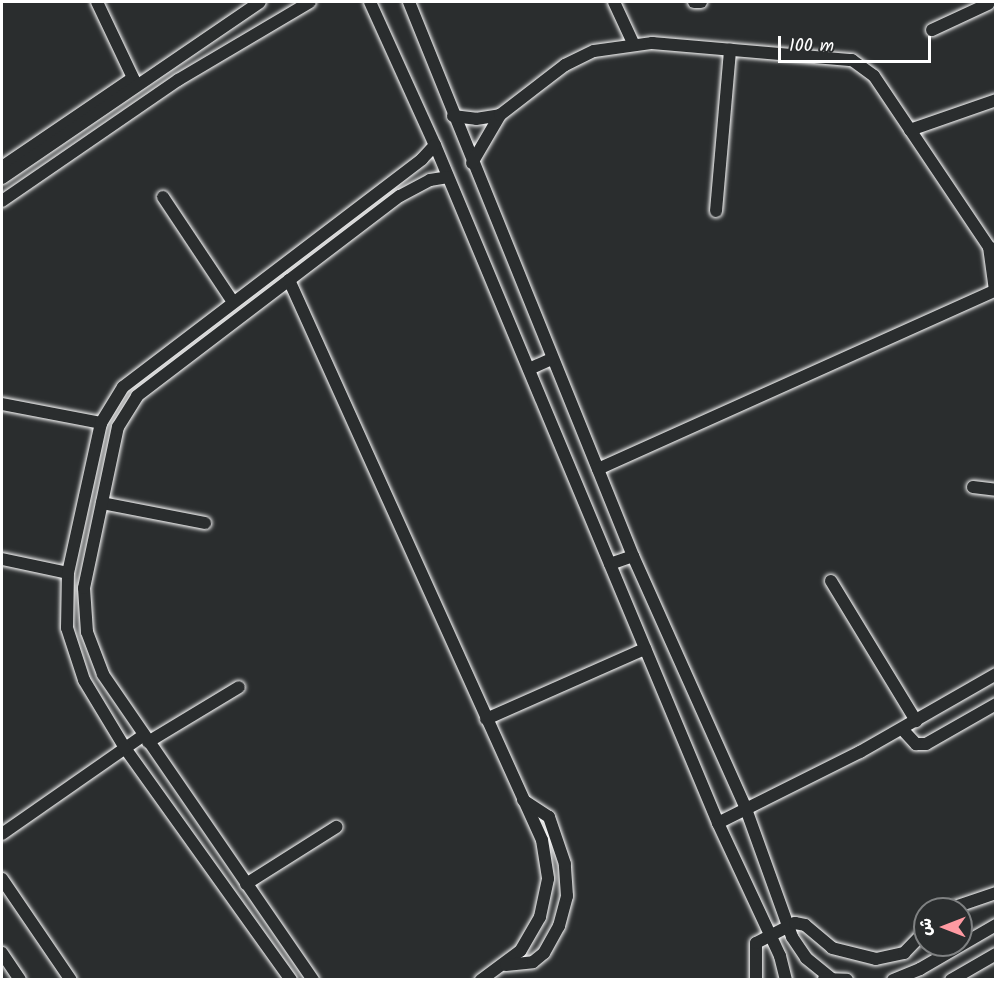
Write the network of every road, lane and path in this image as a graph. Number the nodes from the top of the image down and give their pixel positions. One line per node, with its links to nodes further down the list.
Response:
1 (97, 2): 14 (street)
2 (260, 2): 14 (street)
3 (310, 2): 27 (street)
4 (370, 2): 19 (street)
5 (408, 2): 17 (street)
6 (614, 2): 12 (street)
7 (694, 2): 8 (street)
8 (700, 2)
9 (982, 4): 10 (street)
10 (965, 7): 11 (street)
11 (932, 30)
12 (633, 43): 13 (street); 16 (street)
13 (730, 50): 18 (street); 28 (street)
14 (135, 81): 21 (street); 23 (street)
15 (996, 100): 18 (street)
16 (500, 114): 17 (street); 20 (street)
17 (453, 116): 20 (street)
18 (910, 130): 29 (street)
19 (435, 145): 22 (street); 24 (street)
20 (472, 163): 33 (street)
21 (2, 167)
22 (448, 177): 25 (street); 34 (street)
23 (2, 178)
24 (391, 182): 25 (street); 32 (street)
25 (400, 196): 30 (street)
26 (163, 197): 32 (street)
27 (2, 201)
28 (716, 211)
29 (992, 249): 31 (street)
30 (289, 280): 36 (street); 53 (street)
31 (995, 290): 39 (street)
32 (233, 302): 35 (street)
33 (551, 359): 34 (street); 39 (street)
34 (528, 369): 46 (street)
35 (123, 387): 36 (street); 38 (street)
36 (137, 396): 42 (street)
37 (2, 404): 38 (street)
38 (101, 423): 47 (street)
39 (598, 469): 44 (street)
40 (973, 487): 41 (street)
41 (996, 490)
42 (102, 502): 43 (street); 56 (street)
43 (205, 523)
44 (633, 556): 46 (street); 59 (street)
45 (2, 560): 47 (street)
46 (610, 564): 49 (street)
47 (68, 573): 57 (street)
48 (831, 580): 54 (street)
49 (645, 649): 53 (street); 60 (street)
50 (996, 674): 54 (street)
51 (239, 687): 56 (street)
52 (996, 704): 55 (street)
53 (486, 719): 58 (street)
54 (916, 721): 55 (street)
55 (902, 729): 59 (street)
56 (146, 739): 57 (street); 64 (street)
57 (125, 748): 62 (street); 70 (street)
58 (523, 800): 75 (street); 75 (street)
59 (746, 809): 60 (street); 68 (street)
60 (718, 822): 71 (street)
61 (336, 827): 64 (street)
62 (2, 834)
63 (2, 879): 78 (street)
64 (246, 884): 67 (street)
65 (996, 893): 66 (street)
66 (973, 901)
67 (272, 921): 70 (street); 80 (street)
68 (788, 925): 71 (street); 72 (street); 76 (street)
69 (996, 926): 85 (street)
70 (256, 931): 79 (street)
71 (770, 934): 82 (street); 83 (street)
72 (913, 944)
73 (2, 953): 77 (street)
74 (996, 954): 86 (street)
75 (506, 965): 81 (street)
76 (826, 979): 84 (street)
77 (20, 980)
78 (71, 980)
79 (291, 980)
80 (313, 980)
81 (480, 980)
82 (756, 980)
83 (786, 980)
84 (847, 980)
85 (893, 980)
86 (951, 980)

